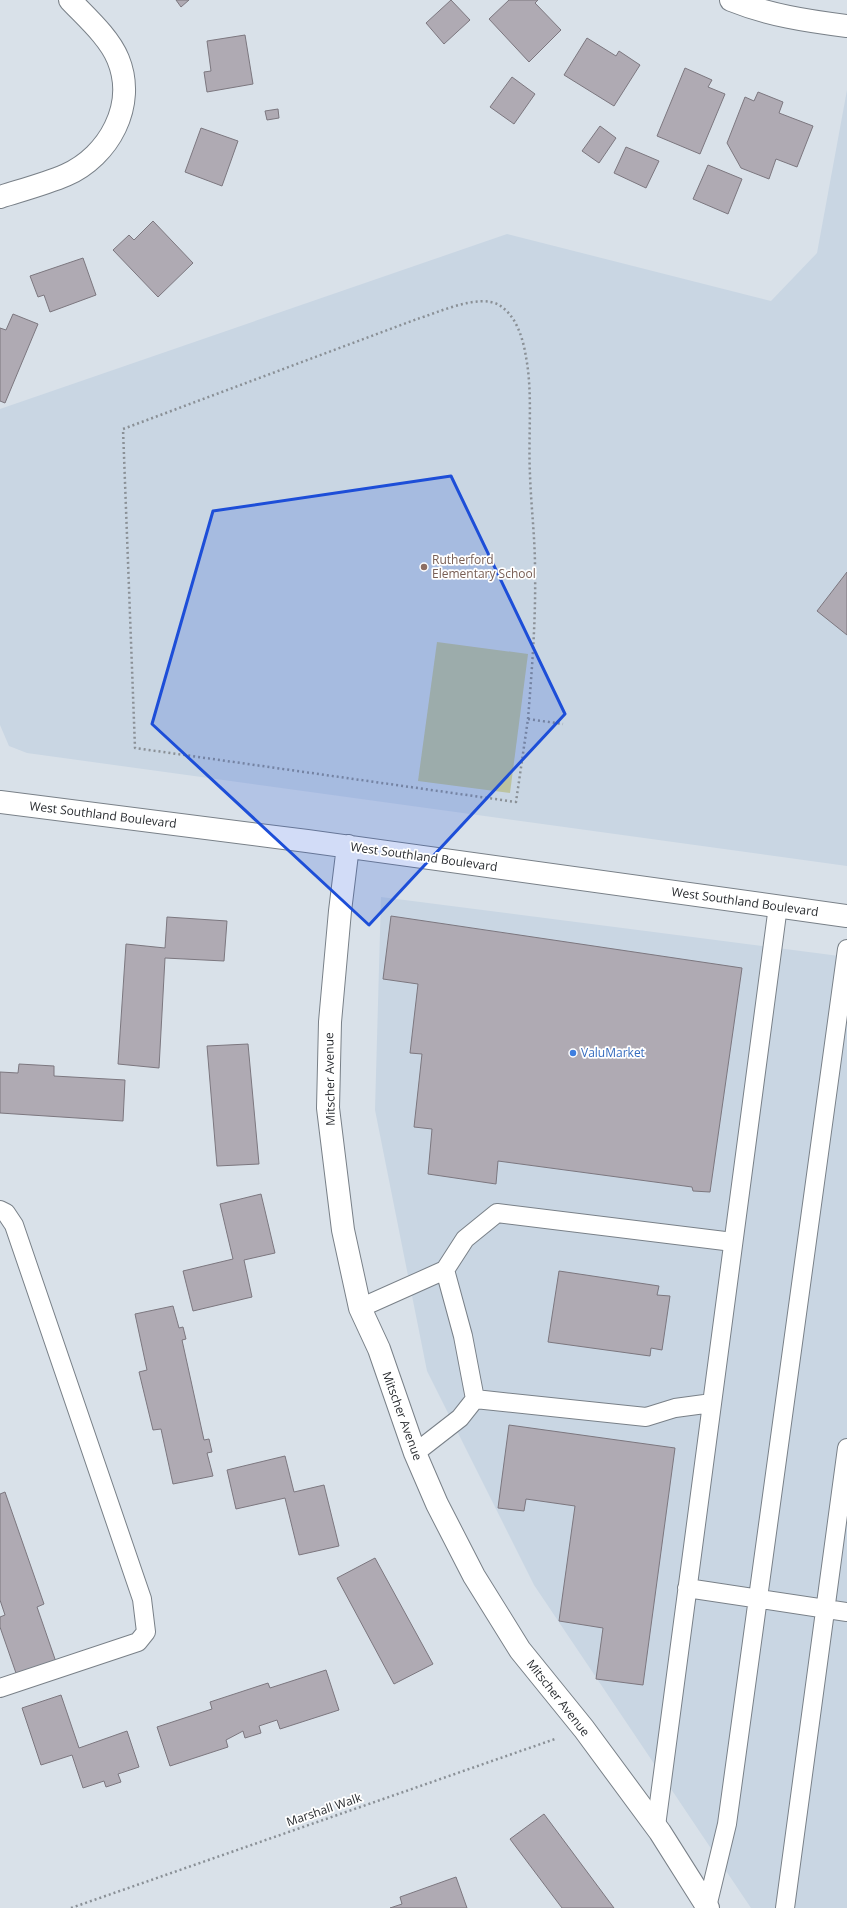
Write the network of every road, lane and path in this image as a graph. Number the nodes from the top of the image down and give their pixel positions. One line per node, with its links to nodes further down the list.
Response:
1 (70, 0): 4 (street)
2 (730, 0): 3 (street)
3 (847, 26)
4 (0, 197)
5 (528, 719): 5 (path); 6 (path)
6 (563, 724)
7 (0, 802): 8 (street, West Southland Boulevard)
8 (348, 846): 9 (street, West Southland Boulevard); 15 (street, Mitscher Avenue)
9 (778, 906): 10 (street, West Southland Boulevard); 13 (lane)
10 (847, 916)
11 (847, 949): 21 (lane)
12 (0, 1210): 24 (lane)
13 (733, 1242): 14 (lane); 17 (lane)
14 (446, 1270): 15 (lane); 16 (lane)
15 (360, 1308): 19 (street, Mitscher Avenue)
16 (475, 1399): 17 (lane); 19 (lane)
17 (712, 1403): 20 (lane)
18 (847, 1448): 22 (lane)
19 (415, 1453): 25 (street, Mitscher Avenue)
20 (688, 1588): 21 (lane); 26 (lane)
21 (758, 1598): 22 (lane); 28 (lane)
22 (825, 1609): 23 (lane); 29 (lane)
23 (847, 1612)
24 (0, 1688)
25 (584, 1729): 26 (street, Mitscher Avenue); 27 (path, Marshall Walk)
26 (656, 1826): 28 (street, Mitscher Avenue)
27 (71, 1908)
28 (707, 1908)
29 (785, 1908)

